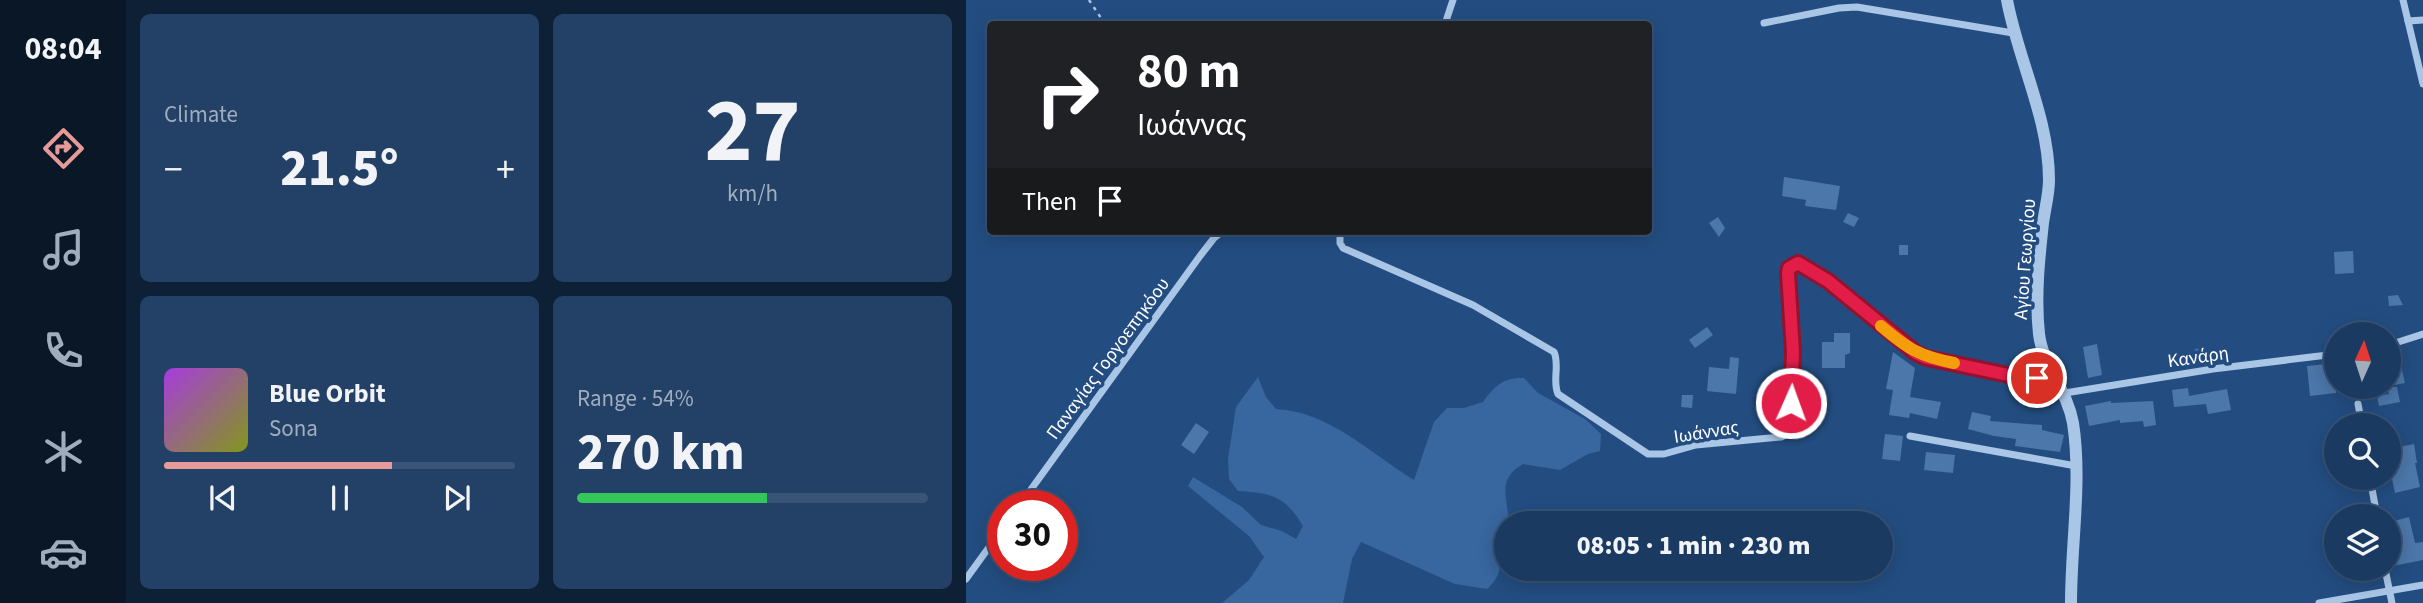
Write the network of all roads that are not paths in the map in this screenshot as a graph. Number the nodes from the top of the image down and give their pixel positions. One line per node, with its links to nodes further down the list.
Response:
1 (1452, 0): 5 (street)
2 (2007, 0): 8 (street, Αγίου Γεωργίου)
3 (2403, 0): 6 (street)
4 (2423, 20): 6 (street)
5 (1446, 21)
6 (2408, 21): 9 (street)
7 (1764, 23): 8 (street)
8 (2013, 33): 15 (street, Αγίου Γεωργίου)
9 (2423, 84)
10 (1218, 235): 21 (street, Παναγίας Γοργοεπηκόου)
11 (1340, 235): 15 (street, Ιωάννας)
12 (2423, 334): 13 (street)
13 (2401, 341)
14 (2324, 356): 16 (street, Κανάρη)
15 (2056, 380): 16 (street, Αγίου Γεωργίου)
16 (2065, 393): 20 (street, Αγίου Γεωργίου)
17 (2358, 404): 18 (street)
18 (2360, 413)
19 (1910, 436): 20 (street)
20 (2076, 466): 27 (street, Αγίου Γεωργίου)
21 (1031, 490)
22 (987, 550): 23 (street)
23 (966, 579)
24 (2387, 581): 26 (street)
25 (2423, 585): 26 (street)
26 (2389, 591): 28 (street); 29 (street)
27 (2071, 603)
28 (2319, 603)
29 (2392, 603)

